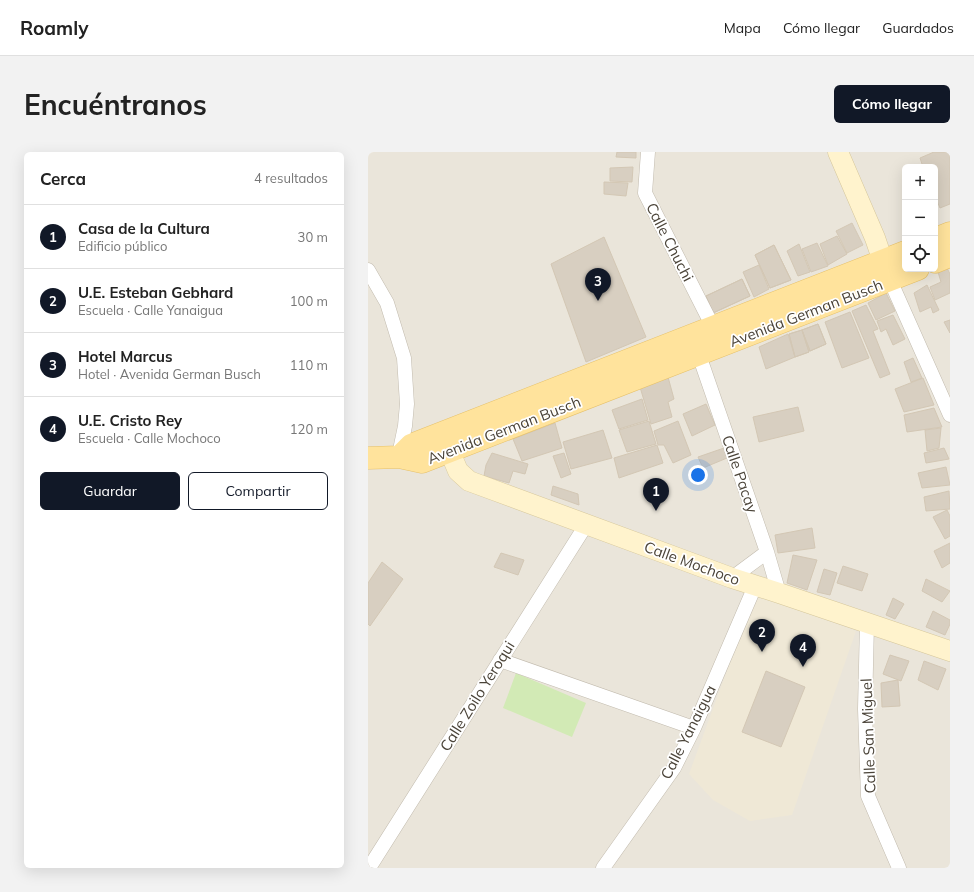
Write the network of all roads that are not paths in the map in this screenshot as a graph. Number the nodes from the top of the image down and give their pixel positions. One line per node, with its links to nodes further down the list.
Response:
1 (648, 152): 11 (street, Calle Chuchi)
2 (838, 152): 10 (street)
3 (950, 233): 4 (main road)
4 (938, 239)
5 (902, 255): 10 (main road, Avenida German Busch)
6 (950, 256): 7 (main road)
7 (938, 261)
8 (368, 270): 15 (street)
9 (902, 270): 10 (main road, Avenida German Busch)
10 (886, 271): 11 (main road, Avenida German Busch); 12 (main road, Avenida German Busch); 13 (street)
11 (713, 327): 15 (main road, Avenida German Busch)
12 (698, 355): 14 (main road, Avenida German Busch); 18 (street, Calle Pacay)
13 (950, 415)
14 (450, 452): 15 (main road, Avenida German Busch); 17 (street, Calle Mochoco)
15 (399, 457): 16 (main road)
16 (368, 458)
17 (586, 525): 19 (street, Calle Mochoco); 24 (street, Calle Zoilo Yeroqui)
18 (767, 552): 19 (street); 21 (street, Calle Pacay)
19 (732, 578): 20 (street, Calle Mochoco)
20 (755, 586): 21 (street, Calle Mochoco); 25 (street, Calle Yanaigua)
21 (779, 593): 22 (street, Calle Mochoco)
22 (867, 622): 23 (street, Calle Mochoco); 28 (street, Calle San Miguel)
23 (950, 651)
24 (500, 660): 25 (street); 26 (street, Calle Zoilo Yeroqui)
25 (694, 728): 27 (street, Calle Yanaigua)
26 (368, 868)
27 (603, 868)
28 (899, 868)

